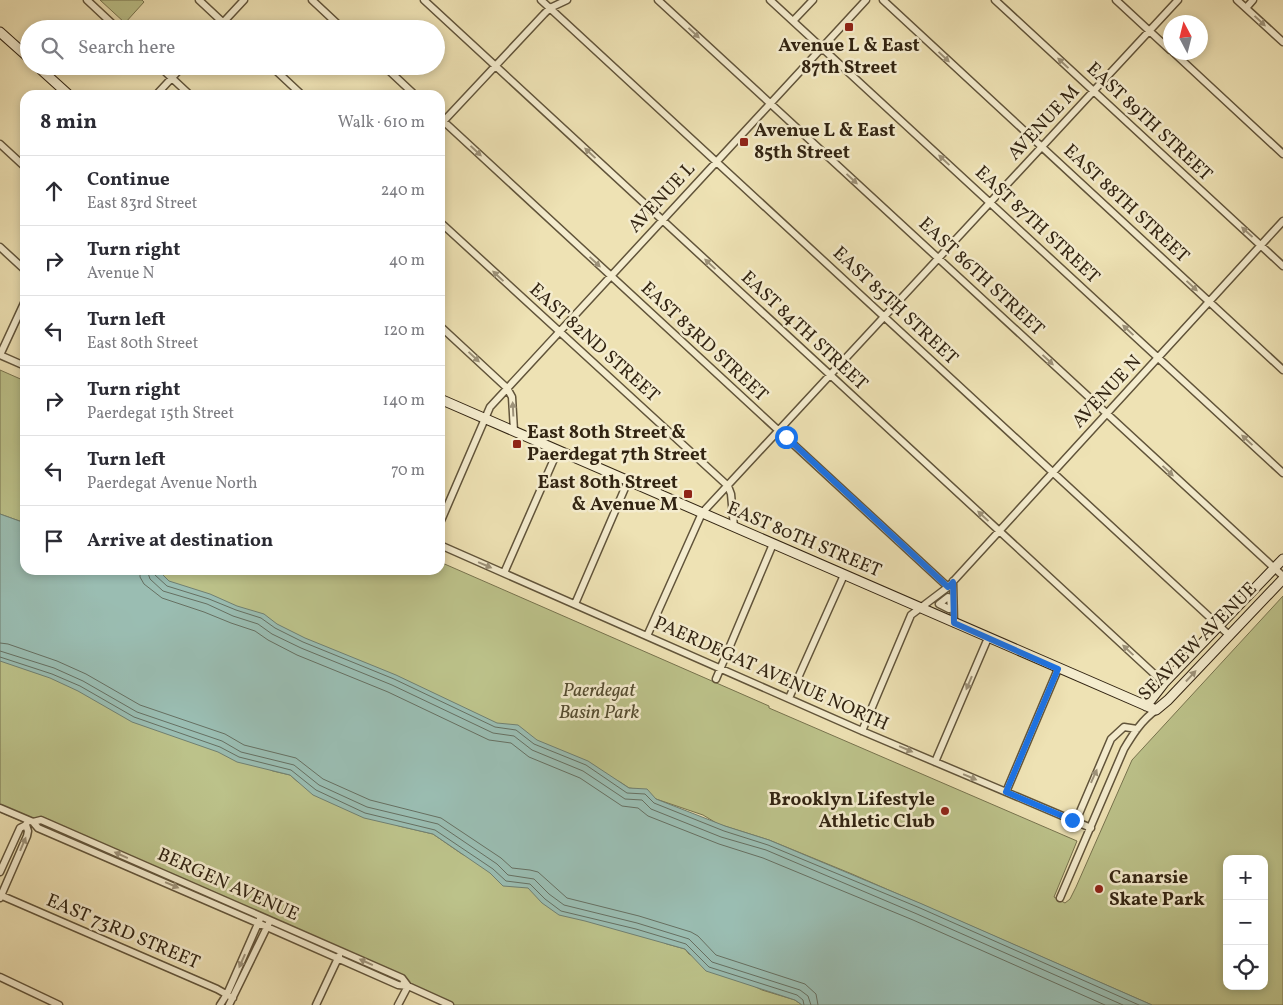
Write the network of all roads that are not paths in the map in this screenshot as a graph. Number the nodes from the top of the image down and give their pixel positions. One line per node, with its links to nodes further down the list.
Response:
1 (87, 0): 20 (street)
2 (199, 0): 21 (street)
3 (244, 0): 22 (street)
4 (312, 0): 23 (street)
5 (424, 0): 32 (street, EAST 84TH STREET)
6 (541, 0): 18 (street, EAST 85TH STREET)
7 (567, 0): 18 (street)
8 (658, 0): 45 (street, EAST 86TH STREET, one-way to 45)
9 (770, 0): 24 (street, EAST 87TH STREET)
10 (813, 0): 24 (street)
11 (866, 0): 29 (street, AVENUE L)
12 (883, 0): 49 (street, EAST 88TH STREET, one-way to 49)
13 (995, 0): 44 (street, EAST 89TH STREET, one-way to 13)
14 (1116, 0): 25 (street)
15 (1178, 0): 25 (street, AVENUE M)
16 (1237, 0): 19 (street)
17 (1253, 0): 19 (street)
18 (550, 8): 32 (street); 52 (street, EAST 85TH STREET)
19 (1246, 8): 27 (street, one-way to 27)
20 (108, 20)
21 (221, 20)
22 (225, 20)
23 (333, 20)
24 (793, 21): 29 (street, EAST 87TH STREET)
25 (1150, 30): 28 (street); 44 (street, AVENUE M)
26 (0, 32): 30 (street)
27 (1283, 42)
28 (1163, 43)
29 (821, 47): 45 (street, AVENUE L); 53 (street, EAST 87TH STREET, one-way to 29)
30 (20, 50)
31 (1182, 60): 50 (street)
32 (495, 65): 46 (street); 54 (street, EAST 84TH STREET, one-way to 32)
33 (47, 75): 39 (street)
34 (169, 75): 38 (street)
35 (174, 75): 38 (street)
36 (281, 75): 42 (street)
37 (394, 75): 43 (street)
38 (172, 78): 40 (street); 41 (street)
39 (63, 90)
40 (161, 90)
41 (185, 90)
42 (297, 90)
43 (410, 90)
44 (1094, 91): 49 (street, AVENUE M); 57 (street, EAST 89TH STREET, one-way to 44)
45 (770, 103): 52 (street, AVENUE L); 59 (street, EAST 86TH STREET, one-way to 59)
46 (445, 117)
47 (445, 125): 62 (street, EAST 83RD STREET, one-way to 62)
48 (0, 144): 51 (street)
49 (1042, 147): 53 (street, AVENUE M); 63 (street, EAST 88TH STREET, one-way to 63)
50 (1283, 154)
51 (20, 162)
52 (716, 162): 54 (street, AVENUE L); 65 (street, EAST 85TH STREET)
53 (990, 203): 59 (street, AVENUE M); 69 (street, EAST 87TH STREET, one-way to 53)
54 (662, 220): 62 (street, AVENUE L); 72 (street, EAST 84TH STREET, one-way to 54)
55 (1283, 222): 57 (street, AVENUE N)
56 (445, 227): 67 (street, EAST 82ND STREET, one-way to 56)
57 (1261, 245): 61 (street, EAST 89TH STREET); 63 (street, AVENUE N)
58 (0, 247): 60 (street)
59 (939, 259): 65 (street, AVENUE M); 75 (street, EAST 86TH STREET, one-way to 75)
60 (20, 265)
61 (1283, 266)
62 (611, 276): 67 (street, AVENUE L); 78 (street, EAST 83RD STREET)
63 (1210, 302): 69 (street, AVENUE N); 71 (street, EAST 88TH STREET)
64 (20, 312): 68 (street)
65 (885, 317): 72 (street, AVENUE M); 80 (street, EAST 85TH STREET)
66 (445, 331): 73 (street, one-way to 73)
67 (559, 332): 73 (street, AVENUE L); 83 (street, EAST 82ND STREET)
68 (1, 352): 70 (street)
69 (1159, 358): 75 (street, AVENUE N); 81 (street, EAST 87TH STREET, one-way to 69)
70 (20, 363)
71 (1283, 370)
72 (831, 376): 78 (street, AVENUE M); 87 (street, EAST 84TH STREET, one-way to 72)
73 (507, 388): 76 (street, AVENUE L); 77 (street, one-way to 73)
74 (445, 401): 76 (street, EAST 80TH STREET)
75 (1107, 414): 80 (street, AVENUE N); 91 (street, EAST 86TH STREET, one-way to 91)
76 (485, 419): 77 (street, EAST 80TH STREET); 84 (street, AVENUE L)
77 (514, 431): 79 (street, EAST 80TH STREET)
78 (779, 432): 83 (street, AVENUE M); 95 (street, EAST 83RD STREET)
79 (558, 450): 82 (street, EAST 80TH STREET); 92 (street)
80 (1053, 472): 87 (street, AVENUE N); 99 (street, EAST 85TH STREET)
81 (1283, 473)
82 (628, 481): 85 (street, EAST 80TH STREET); 96 (street)
83 (728, 486): 85 (street, AVENUE M); 86 (street)
84 (445, 511)
85 (702, 513): 86 (street, EAST 80TH STREET); 101 (street, AVENUE M)
86 (734, 527): 88 (street, EAST 80TH STREET)
87 (999, 531): 95 (street, AVENUE N); 106 (street, EAST 84TH STREET, one-way to 87)
88 (773, 544): 93 (street, EAST 80TH STREET); 103 (street)
89 (445, 548): 92 (street, PAERDEGAT AVENUE NORTH, one-way to 92)
90 (1283, 559): 91 (street, SEAVIEW AVENUE)
91 (1274, 569): 94 (street, EAST 86TH STREET); 99 (street, SEAVIEW AVENUE)
92 (504, 573): 96 (street, PAERDEGAT AVENUE NORTH)
93 (844, 575): 97 (street, EAST 80TH STREET); 107 (street)
94 (1283, 578): 100 (street, SEAVIEW AVENUE)
95 (950, 584): 97 (street, AVENUE N); 98 (street)
96 (575, 604): 101 (street, PAERDEGAT AVENUE NORTH)
97 (920, 608): 98 (street, EAST 80TH STREET); 111 (street, AVENUE N)
98 (954, 623): 102 (street, EAST 80TH STREET)
99 (1219, 626): 100 (street, EAST 85TH STREET); 106 (street, SEAVIEW AVENUE)
100 (1229, 635): 109 (street, SEAVIEW AVENUE, one-way to 100)
101 (647, 636): 103 (street, PAERDEGAT AVENUE NORTH)
102 (988, 638): 104 (street, EAST 80TH STREET); 112 (street, one-way to 112)
103 (721, 669): 105 (street); 107 (street, PAERDEGAT AVENUE NORTH)
104 (1058, 669): 108 (street, EAST 80TH STREET); 113 (street)
105 (716, 679)
106 (1164, 684): 108 (street, SEAVIEW AVENUE)
107 (789, 698): 111 (street, PAERDEGAT AVENUE NORTH)
108 (1146, 706): 109 (street, EAST 80TH STREET)
109 (1156, 710): 110 (street, SEAVIEW AVENUE)
110 (1137, 729): 115 (street, SEAVIEW AVENUE, one-way to 110); 117 (street, SEAVIEW AVENUE)
111 (862, 731): 112 (street, PAERDEGAT AVENUE NORTH, one-way to 112)
112 (935, 762): 113 (street, PAERDEGAT AVENUE NORTH, one-way to 113)
113 (1006, 792): 115 (street, PAERDEGAT AVENUE NORTH)
114 (0, 808): 116 (street, BERGEN AVENUE)
115 (1076, 821): 117 (street, PAERDEGAT AVENUE NORTH)
116 (29, 822): 118 (street); 119 (street, one-way to 116); 121 (street, BERGEN AVENUE)
117 (1091, 828): 120 (street, SEAVIEW AVENUE)
118 (0, 872)
119 (0, 896): 127 (street, EAST 73RD STREET)
120 (1060, 898)
121 (260, 919): 122 (street, BERGEN AVENUE); 127 (street, one-way to 127)
122 (269, 923): 123 (street, BERGEN AVENUE); 124 (street, BERGEN AVENUE); 127 (street)
123 (342, 951): 124 (street); 126 (street, BERGEN AVENUE, one-way to 123)
124 (338, 958): 126 (street, BERGEN AVENUE); 131 (street)
125 (0, 977): 128 (street)
126 (408, 986): 132 (street); 133 (street, BERGEN AVENUE)
127 (230, 996): 129 (street); 130 (street)
128 (59, 1005)
129 (220, 1005)
130 (229, 1005)
131 (316, 1005)
132 (398, 1005)
133 (450, 1005)

